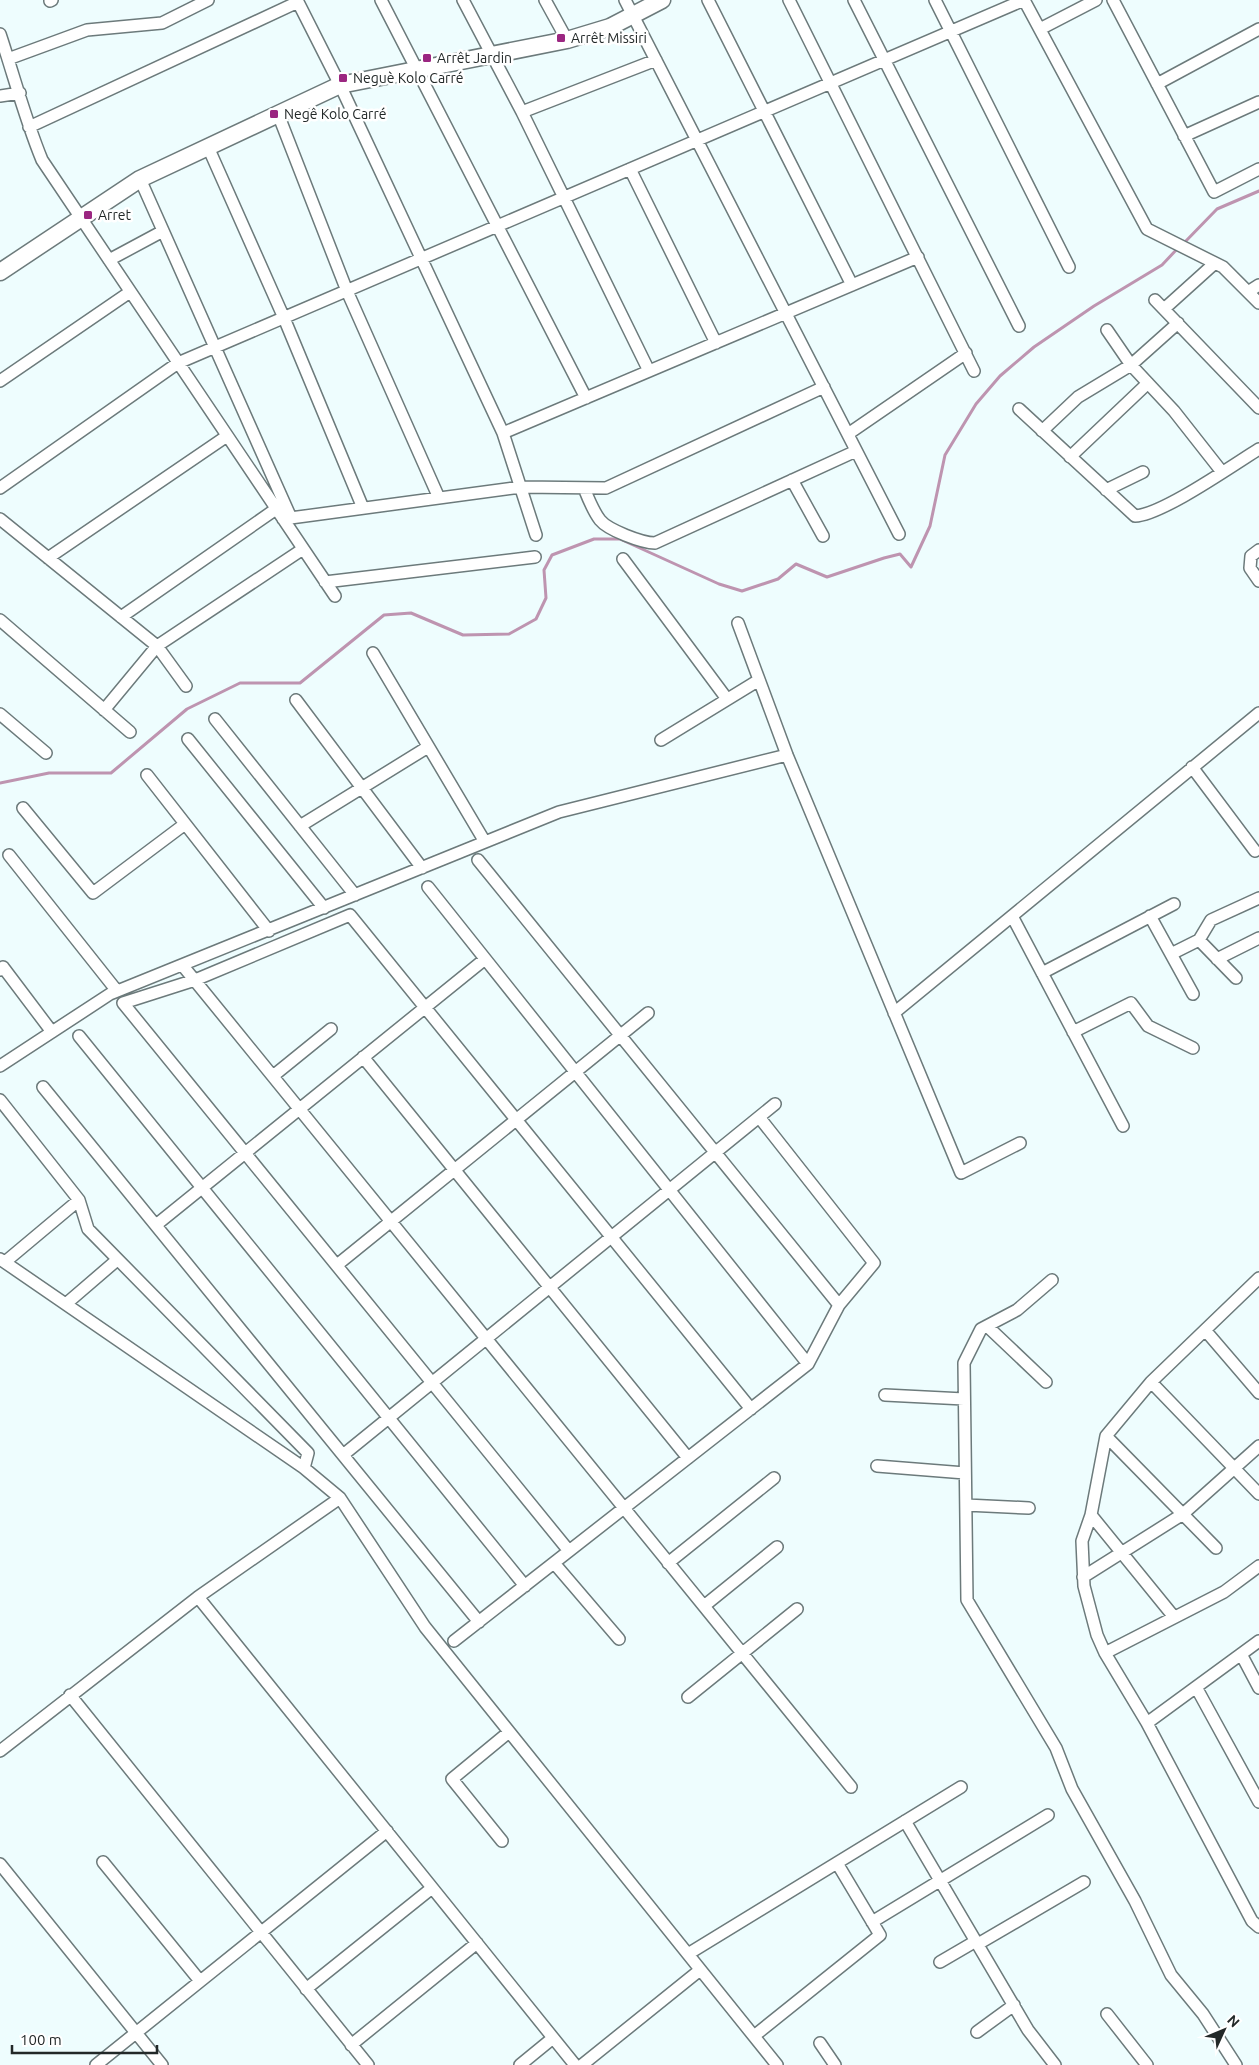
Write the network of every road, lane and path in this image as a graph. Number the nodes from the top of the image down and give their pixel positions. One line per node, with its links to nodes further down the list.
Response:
1 (208, 0): 22 (street)
2 (381, 0): 25 (street)
3 (463, 0): 21 (street)
4 (545, 0): 20 (street)
5 (625, 0): 15 (street)
6 (662, 0): 15 (street)
7 (708, 0): 33 (street)
8 (789, 0): 26 (street)
9 (854, 0): 24 (street)
10 (934, 0): 18 (street)
11 (1024, 0): 16 (street); 18 (street)
12 (1096, 0): 16 (street)
13 (1113, 0): 27 (street)
14 (298, 1): 28 (street); 35 (street)
15 (632, 15): 20 (street); 23 (street)
16 (1040, 29): 49 (street)
17 (1259, 29): 27 (street)
18 (950, 32): 24 (street); 50 (street)
19 (0, 34): 22 (street)
20 (567, 40): 21 (street)
21 (492, 55): 25 (street); 32 (street)
22 (8, 59): 29 (street)
23 (656, 60): 32 (street); 37 (street)
24 (884, 60): 26 (street); 63 (street)
25 (418, 70): 28 (street); 44 (street)
26 (830, 83): 33 (street); 46 (street)
27 (1157, 84): 36 (street)
28 (340, 85): 34 (street); 47 (street)
29 (20, 93): 30 (street); 35 (street)
30 (0, 96)
31 (1259, 102): 36 (street)
32 (522, 112): 42 (street)
33 (764, 112): 37 (street); 52 (street)
34 (278, 114): 38 (street); 54 (street)
35 (29, 127): 43 (street)
36 (1184, 136): 40 (street)
37 (697, 140): 39 (street); 60 (street)
38 (208, 147): 41 (street); 61 (street)
39 (630, 169): 42 (street); 65 (street)
40 (1259, 169)
41 (140, 179): 43 (street); 45 (street)
42 (563, 198): 44 (street); 70 (street)
43 (80, 217): 48 (street); 51 (street)
44 (498, 226): 47 (street); 75 (street)
45 (163, 231): 48 (street); 66 (street)
46 (918, 257): 52 (street); 67 (street)
47 (422, 259): 54 (street); 78 (street)
48 (109, 260): 55 (street)
49 (1215, 263): 56 (street); 59 (street)
50 (1069, 268)
51 (0, 272)
52 (852, 285): 60 (street)
53 (1259, 285): 56 (street)
54 (347, 291): 61 (street); 92 (street)
55 (130, 292): 68 (street); 72 (street)
56 (1248, 292): 58 (street)
57 (1154, 300): 59 (street)
58 (1259, 303)
59 (1164, 310): 62 (street)
60 (786, 313): 65 (street); 74 (street)
61 (284, 318): 66 (street); 93 (street)
62 (1178, 323): 69 (street); 76 (street)
63 (1019, 326)
64 (1107, 330): 69 (street)
65 (716, 343): 70 (street)
66 (215, 348): 68 (street); 95 (street)
67 (966, 354): 71 (street); 80 (street)
68 (178, 364): 81 (street); 89 (street)
69 (1131, 365): 73 (street); 79 (street)
70 (649, 371): 75 (street)
71 (974, 371)
72 (0, 381)
73 (1148, 383): 84 (street); 86 (street)
74 (824, 387): 80 (street); 90 (street)
75 (586, 398): 78 (street)
76 (1259, 408)
77 (1019, 409): 79 (street)
78 (503, 432): 88 (street)
79 (1042, 432): 84 (street)
80 (848, 434): 83 (street)
81 (228, 436): 94 (street); 103 (street)
82 (1259, 449): 86 (street)
83 (856, 451): 87 (street); 97 (street)
84 (1070, 457): 91 (street)
85 (1143, 472): 91 (street)
86 (1222, 472): 91 (street)
87 (792, 480): 90 (street); 99 (street)
88 (521, 487): 90 (street); 92 (street); 98 (street)
89 (0, 488)
90 (584, 488)
91 (1106, 490)
92 (439, 498): 93 (street)
93 (363, 508): 95 (street)
94 (276, 509): 95 (street); 108 (street)
95 (287, 518): 100 (street)
96 (0, 519): 103 (street)
97 (898, 534)
98 (536, 535)
99 (823, 536)
100 (303, 549): 106 (street); 111 (street)
101 (1259, 550): 105 (street)
102 (535, 557): 106 (street)
103 (48, 558): 108 (street)
104 (623, 559): 115 (street)
105 (1259, 581)
106 (325, 582): 107 (street)
107 (335, 596)
108 (121, 617): 111 (street)
109 (0, 620): 117 (street)
110 (738, 623): 113 (street)
111 (157, 646): 114 (street); 117 (street)
112 (372, 653): 124 (street)
113 (759, 680): 115 (street); 126 (street)
114 (186, 686)
115 (727, 699): 123 (street)
116 (296, 700): 129 (street)
117 (104, 710): 121 (street)
118 (1259, 713): 127 (street)
119 (0, 714): 125 (street)
120 (215, 719): 132 (street)
121 (130, 732)
122 (188, 739): 142 (street)
123 (660, 740)
124 (428, 747): 129 (street); 133 (street)
125 (46, 753)
126 (787, 755): 133 (street); 160 (street)
127 (1192, 768): 134 (street); 143 (street)
128 (147, 775): 131 (street)
129 (362, 788): 132 (street); 137 (street)
130 (23, 808): 131 (street)
131 (185, 824): 145 (street)
132 (300, 826): 139 (street)
133 (485, 842): 137 (street)
134 (1255, 851)
135 (9, 855): 156 (street)
136 (478, 860): 164 (street)
137 (422, 868): 139 (street)
138 (428, 887): 149 (street)
139 (355, 895): 142 (street)
140 (1259, 898): 147 (street)
141 (1174, 904): 144 (street)
142 (324, 908): 145 (street)
143 (1012, 916): 153 (street); 160 (street)
144 (1150, 916): 148 (street); 153 (street)
145 (269, 931): 151 (street)
146 (1259, 938): 150 (street)
147 (1199, 940): 148 (street); 150 (street)
148 (1171, 954): 157 (street)
149 (485, 958): 158 (street); 169 (street)
150 (1217, 959): 154 (street)
151 (183, 966): 155 (street); 156 (street)
152 (0, 970): 162 (street)
153 (1042, 973): 163 (street)
154 (1236, 978)
155 (195, 980): 158 (street); 170 (street); 180 (street)
156 (117, 991): 162 (street)
157 (1193, 994)
158 (425, 1007): 167 (street); 176 (street)
159 (648, 1013): 164 (street)
160 (894, 1013): 178 (street)
161 (331, 1029): 170 (street)
162 (52, 1032): 168 (street)
163 (1073, 1032): 166 (street); 177 (street)
164 (621, 1035): 169 (street); 179 (street)
165 (79, 1036): 182 (street)
166 (1193, 1048)
167 (363, 1057): 174 (street); 181 (street)
168 (0, 1066)
169 (575, 1072): 176 (street); 183 (street)
170 (273, 1076): 174 (street)
171 (43, 1087): 186 (street)
172 (775, 1104): 175 (street)
173 (2, 1108): 184 (street)
174 (300, 1109): 180 (street); 185 (street)
175 (759, 1117): 179 (street); 195 (street)
176 (517, 1120): 181 (street); 187 (street)
177 (1122, 1126)
178 (1020, 1142)
179 (716, 1152): 183 (street); 195 (street)
180 (245, 1153): 182 (street); 190 (street)
181 (454, 1170): 185 (street); 193 (street)
182 (202, 1188): 186 (street); 207 (street)
183 (670, 1190): 187 (street); 199 (street)
184 (79, 1200): 188 (street); 189 (street)
185 (391, 1221): 190 (street); 198 (street)
186 (156, 1225): 210 (street)
187 (612, 1237): 193 (street); 206 (street)
188 (3, 1260): 194 (street)
189 (118, 1260): 194 (street); 214 (street)
190 (337, 1265): 202 (street)
191 (1052, 1280): 196 (street)
192 (1258, 1280): 197 (street)
193 (550, 1287): 198 (street); 211 (street)
194 (67, 1303): 214 (street)
195 (839, 1304): 199 (street)
196 (987, 1326): 200 (street); 205 (street)
197 (1204, 1330): 201 (street); 203 (street)
198 (486, 1338): 202 (street); 220 (street)
199 (808, 1364): 206 (street)
200 (1046, 1382)
201 (1150, 1382): 208 (street); 213 (street)
202 (432, 1383): 207 (street); 226 (street)
203 (1259, 1393)
204 (885, 1395): 205 (street)
205 (964, 1399): 215 (street)
206 (751, 1409): 211 (street)
207 (389, 1418): 210 (street); 232 (street)
208 (1106, 1436): 222 (street); 223 (street)
209 (1259, 1446): 213 (street)
210 (343, 1455): 237 (street)
211 (688, 1458): 220 (street)
212 (877, 1466): 215 (street)
213 (1235, 1467): 217 (street); 222 (street)
214 (304, 1468): 218 (street)
215 (965, 1473): 219 (street)
216 (774, 1478): 229 (street)
217 (1259, 1494)
218 (340, 1498): 233 (street); 249 (street)
219 (966, 1505): 221 (street); 292 (street)
220 (624, 1508): 226 (street); 229 (street)
221 (1028, 1508)
222 (1182, 1514): 225 (street); 227 (street)
223 (1091, 1515): 227 (street); 231 (street)
224 (777, 1547): 234 (street)
225 (1216, 1548)
226 (569, 1551): 228 (street)
227 (1121, 1553): 231 (street); 236 (street)
228 (554, 1563): 232 (street); 238 (street)
229 (668, 1563): 234 (street)
230 (1259, 1566): 236 (street)
231 (1083, 1577): 242 (street)
232 (525, 1586): 237 (street)
233 (198, 1597): 246 (street); 256 (street)
234 (704, 1606): 241 (street)
235 (797, 1609): 241 (street)
236 (1174, 1617): 242 (street)
237 (478, 1622): 239 (street)
238 (619, 1639)
239 (454, 1641)
240 (1259, 1641): 243 (street)
241 (742, 1653): 247 (street); 251 (street)
242 (1105, 1653): 248 (street)
243 (1241, 1654): 244 (street); 245 (street)
244 (1196, 1687): 248 (street); 253 (street)
245 (1259, 1688)
246 (70, 1695): 250 (street); 266 (street)
247 (688, 1697)
248 (1147, 1723): 265 (street)
249 (509, 1732): 257 (street); 269 (street)
250 (0, 1751)
251 (851, 1787)
252 (961, 1787): 255 (street)
253 (1259, 1802)
254 (1048, 1815): 261 (street)
255 (906, 1821): 259 (street); 261 (street)
256 (387, 1831): 263 (street); 266 (street)
257 (502, 1841)
258 (104, 1862): 272 (street)
259 (837, 1863): 264 (street); 269 (street)
260 (0, 1864): 277 (street)
261 (940, 1880): 264 (street); 267 (street)
262 (1084, 1882): 267 (street)
263 (432, 1888): 268 (street); 273 (street)
264 (872, 1922): 278 (street)
265 (1257, 1922)
266 (261, 1932): 272 (street); 273 (street)
267 (977, 1943): 270 (street); 274 (street)
268 (477, 1944): 279 (street); 281 (street)
269 (688, 1954): 271 (street)
270 (940, 1962)
271 (700, 1970): 278 (street); 287 (street)
272 (200, 1981): 277 (street)
273 (306, 1989): 281 (street)
274 (1014, 2005): 276 (street); 290 (street)
275 (1107, 2014): 291 (street)
276 (977, 2032)
277 (136, 2033): 282 (street); 283 (street)
278 (754, 2036): 288 (street)
279 (553, 2038): 285 (street); 286 (street)
280 (820, 2043): 289 (street)
281 (351, 2045): 284 (street)
282 (96, 2065)
283 (162, 2065)
284 (368, 2065)
285 (520, 2065)
286 (575, 2065)
287 (582, 2065)
288 (777, 2065)
289 (835, 2065)
290 (1054, 2065)
291 (1147, 2065)
292 (1236, 2065)

